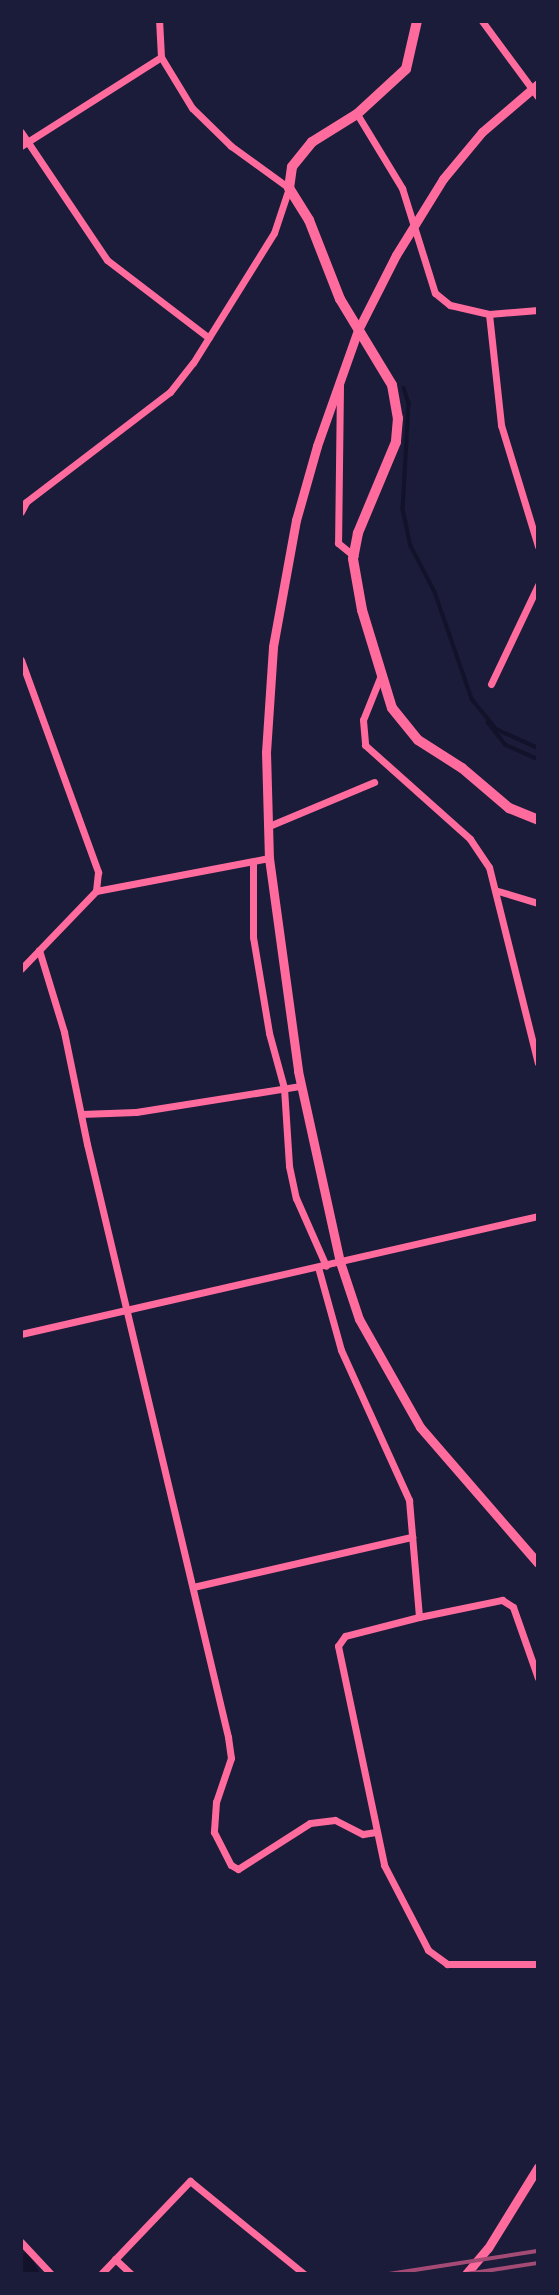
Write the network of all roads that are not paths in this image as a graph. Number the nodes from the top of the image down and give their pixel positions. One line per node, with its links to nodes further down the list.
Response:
1 (159, 21): 4 (street)
2 (417, 21): 7 (main road)
3 (482, 21): 6 (street)
4 (161, 57): 9 (street); 10 (street)
5 (538, 84): 13 (street)
6 (538, 97)
7 (357, 114): 10 (main road); 12 (street)
8 (21, 132): 9 (street)
9 (24, 144): 14 (street)
10 (289, 188): 13 (main road); 14 (street)
11 (538, 310): 12 (street)
12 (489, 314): 19 (street)
13 (358, 330): 15 (street); 20 (main road)
14 (209, 338): 17 (street)
15 (341, 378): 20 (street); 27 (street)
16 (21, 494): 17 (street)
17 (26, 502): 18 (street)
18 (21, 512)
19 (538, 546)
20 (354, 556): 23 (main road)
21 (538, 584): 24 (street)
22 (21, 660): 30 (street)
23 (381, 674): 26 (main road); 31 (street)
24 (491, 684)
25 (374, 782): 27 (street)
26 (538, 820)
27 (269, 826): 28 (street)
28 (270, 858): 29 (street); 36 (street)
29 (253, 862): 30 (street); 37 (street)
30 (96, 891): 33 (street)
31 (498, 891): 32 (street); 35 (street)
32 (538, 903)
33 (39, 950): 34 (street); 38 (street)
34 (21, 969)
35 (538, 1063)
36 (301, 1086): 37 (street); 40 (street)
37 (284, 1088): 38 (street); 41 (street)
38 (81, 1114): 42 (street)
39 (538, 1216): 40 (street)
40 (340, 1262): 41 (street); 45 (street)
41 (322, 1267): 42 (street); 44 (street)
42 (127, 1311): 43 (street); 46 (street)
43 (21, 1335)
44 (412, 1537): 46 (street); 47 (street)
45 (538, 1563)
46 (193, 1587): 49 (street)
47 (419, 1617): 48 (street); 49 (street)
48 (538, 1678)
49 (376, 1832): 50 (street)
50 (538, 1964)
51 (538, 2167): 58 (street)
52 (21, 2242): 54 (street)
53 (115, 2259): 55 (street); 56 (street); 57 (street)
54 (51, 2274)
55 (101, 2274)
56 (131, 2274)
57 (304, 2274)
58 (466, 2274)

